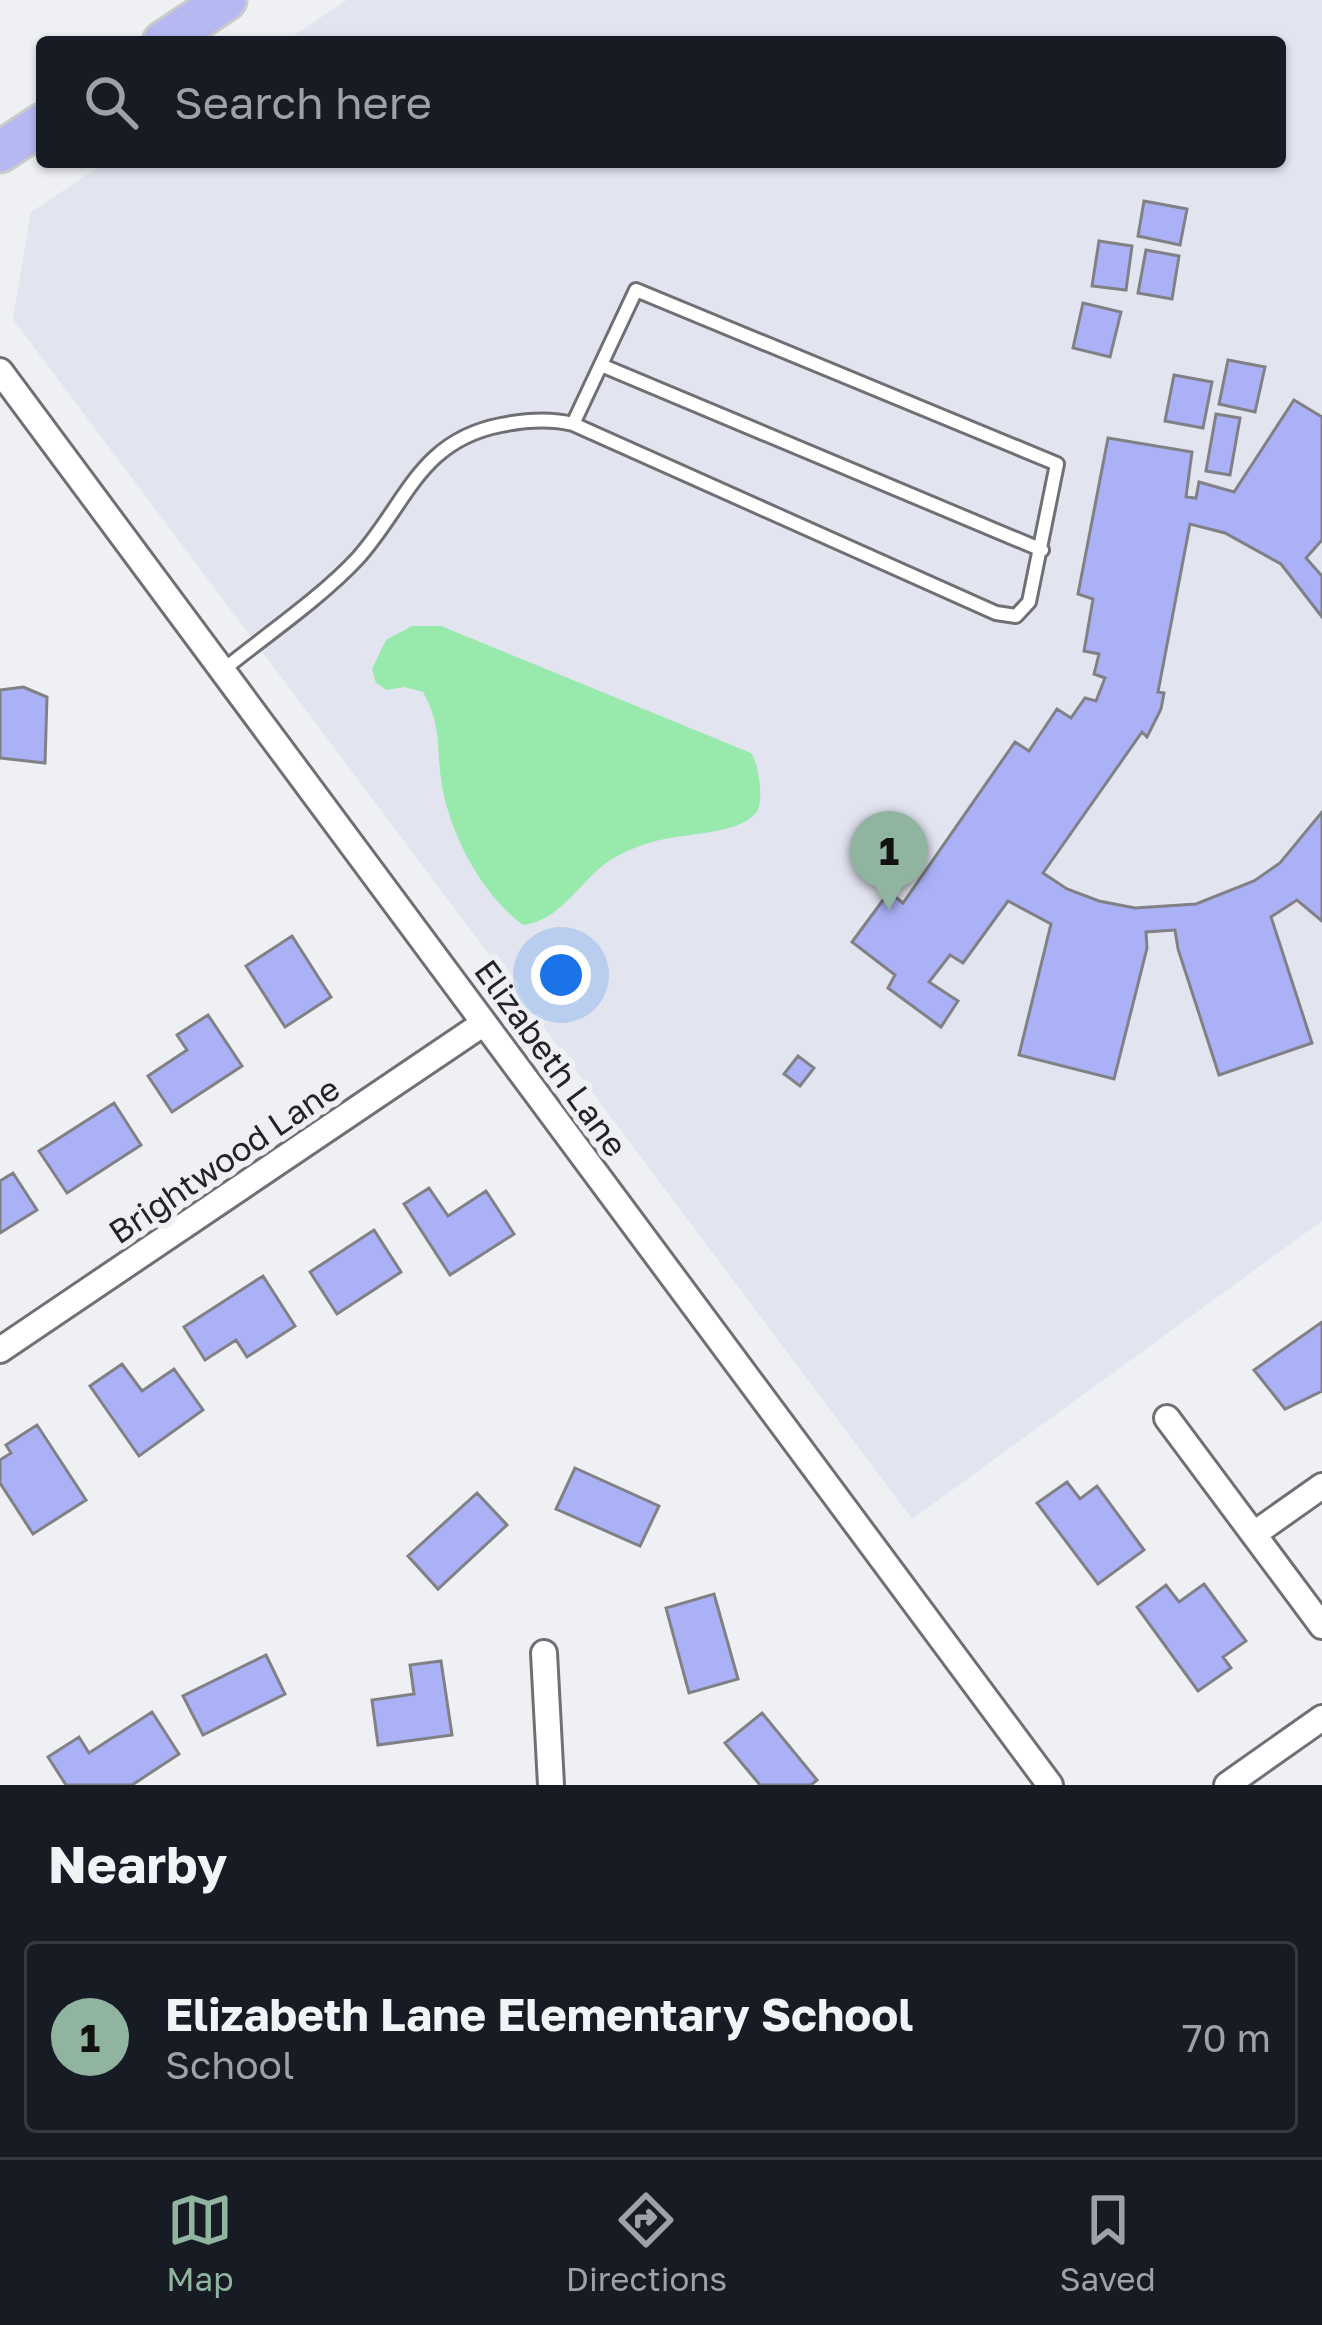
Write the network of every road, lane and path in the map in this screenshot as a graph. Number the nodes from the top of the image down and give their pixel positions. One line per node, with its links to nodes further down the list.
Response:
1 (226, 0): 2 (main road)
2 (173, 36)
3 (36, 128): 4 (main road)
4 (0, 152)
5 (601, 365): 7 (lane); 8 (lane); 8 (lane)
6 (0, 370): 9 (street, Elizabeth Lane)
7 (573, 424): 8 (lane); 9 (lane)
8 (1042, 550)
9 (223, 671): 10 (street, Elizabeth Lane)
10 (484, 1023): 11 (street, Brightwood Lane); 19 (street, Elizabeth Lane)
11 (0, 1351)
12 (1167, 1418): 14 (street)
13 (1322, 1486): 14 (street)
14 (1254, 1534): 15 (street)
15 (1322, 1626)
16 (544, 1653): 18 (street)
17 (1322, 1718): 20 (street)
18 (551, 1785)
19 (1050, 1785)
20 (1227, 1785)

